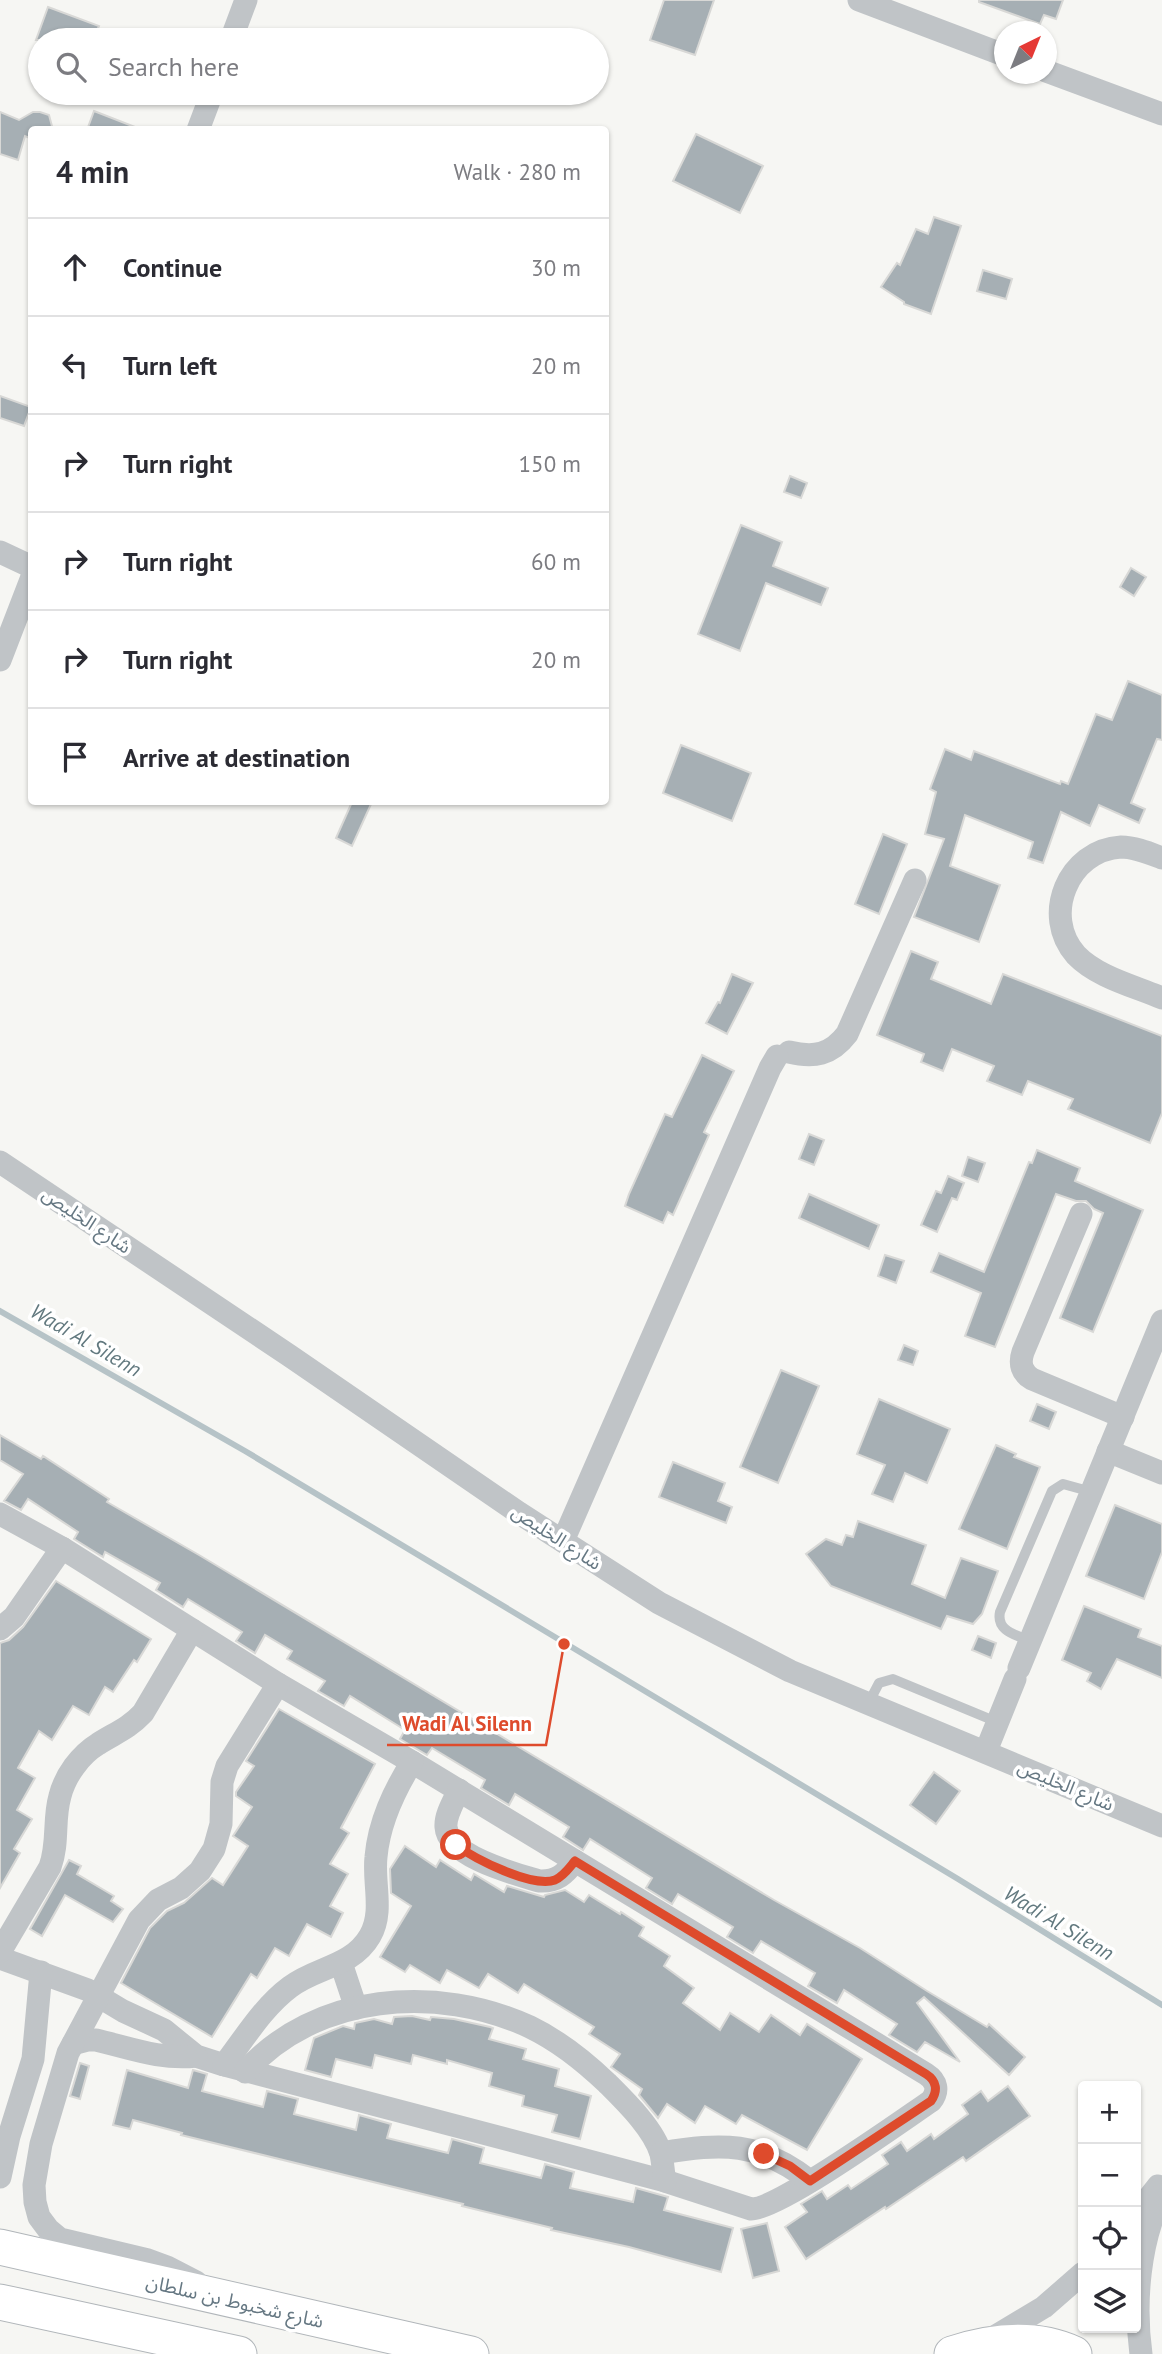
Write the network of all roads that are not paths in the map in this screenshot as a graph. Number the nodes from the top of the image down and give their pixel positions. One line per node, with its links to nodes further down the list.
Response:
1 (246, 0): 3 (street)
2 (859, 0): 4 (street)
3 (236, 28)
4 (994, 51)
5 (1057, 75): 7 (street)
6 (207, 105): 8 (street)
7 (1162, 114)
8 (200, 126)
9 (0, 552): 10 (street)
10 (28, 565)
11 (28, 587): 12 (street)
12 (0, 660)
13 (1162, 858): 15 (street)
14 (915, 880): 24 (street)
15 (1162, 998)
16 (0, 1162): 24 (street, شارع الخليص)
17 (1080, 1214): 19 (street)
18 (1162, 1321): 19 (street)
19 (1123, 1417): 20 (street)
20 (1108, 1451): 21 (street); 22 (street)
21 (1162, 1473)
22 (1092, 1492): 28 (street); 28 (lane)
23 (0, 1514): 25 (street)
24 (563, 1541): 30 (street, شارع الخليص)
25 (62, 1548): 26 (street); 27 (street)
26 (0, 1629)
27 (192, 1630): 29 (street); 37 (street)
28 (1030, 1641): 31 (street)
29 (278, 1684): 33 (street); 41 (street)
30 (868, 1704): 31 (lane); 32 (street, شارع الخليص)
31 (997, 1722): 32 (street)
32 (986, 1751): 35 (street, شارع الخليص)
33 (412, 1762): 34 (street); 39 (street)
34 (459, 1790): 36 (street); 36 (street)
35 (1162, 1826)
36 (575, 1861): 52 (street)
37 (0, 1952)
38 (0, 1958): 40 (street)
39 (341, 1963): 42 (street); 46 (street)
40 (41, 1972): 41 (street); 43 (street)
41 (97, 1995): 44 (street); 45 (street)
42 (356, 2008): 46 (street); 49 (street)
43 (36, 2045): 44 (street); 47 (street)
44 (70, 2049): 45 (street); 48 (street)
45 (196, 2056): 46 (street)
46 (235, 2068): 51 (street)
47 (5, 2135): 48 (street); 50 (street)
48 (41, 2144): 58 (street)
49 (661, 2153): 51 (street); 52 (street)
50 (0, 2177)
51 (665, 2181): 52 (street)
52 (810, 2181)
53 (1162, 2181): 55 (street)
54 (1162, 2195): 64 (street)
55 (1141, 2208)
56 (0, 2247): 58 (main road, شارع شخبوط بن سلطان)
57 (1078, 2277): 60 (street)
58 (218, 2298): 62 (main road, شارع شخبوط بن سلطان)
59 (0, 2302): 61 (main road)
60 (965, 2350): 63 (main road)
61 (239, 2354)
62 (471, 2354)
63 (1074, 2354)
64 (1141, 2354)

